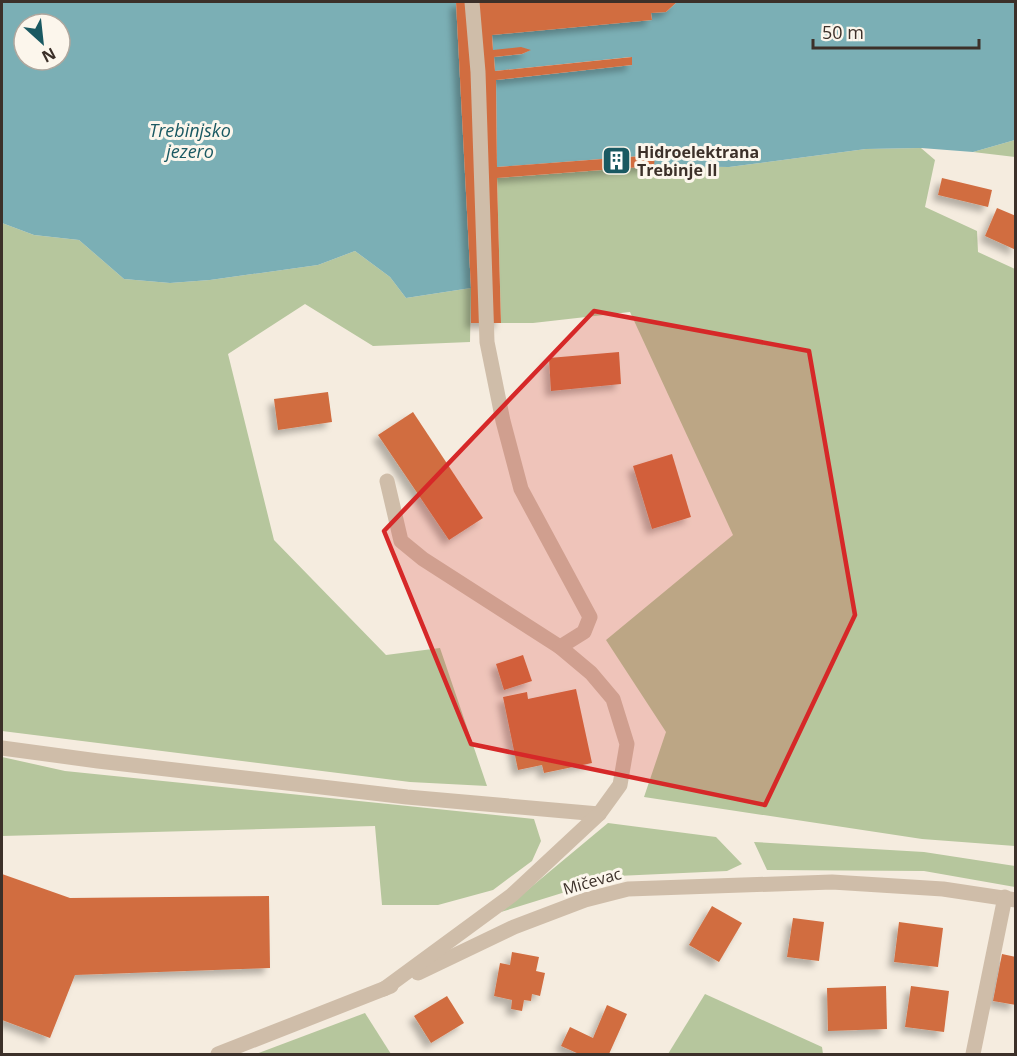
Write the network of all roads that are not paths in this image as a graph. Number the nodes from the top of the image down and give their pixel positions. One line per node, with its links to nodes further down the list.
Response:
1 (472, 2): 3 (street)
2 (387, 481): 3 (street)
3 (560, 647): 5 (street)
4 (2, 748): 5 (street)
5 (599, 814): 7 (street)
6 (1010, 898): 7 (street, Mičevac); 9 (street, Mičevac)
7 (384, 989): 8 (street, Mičevac)
8 (219, 1054)
9 (973, 1054)

